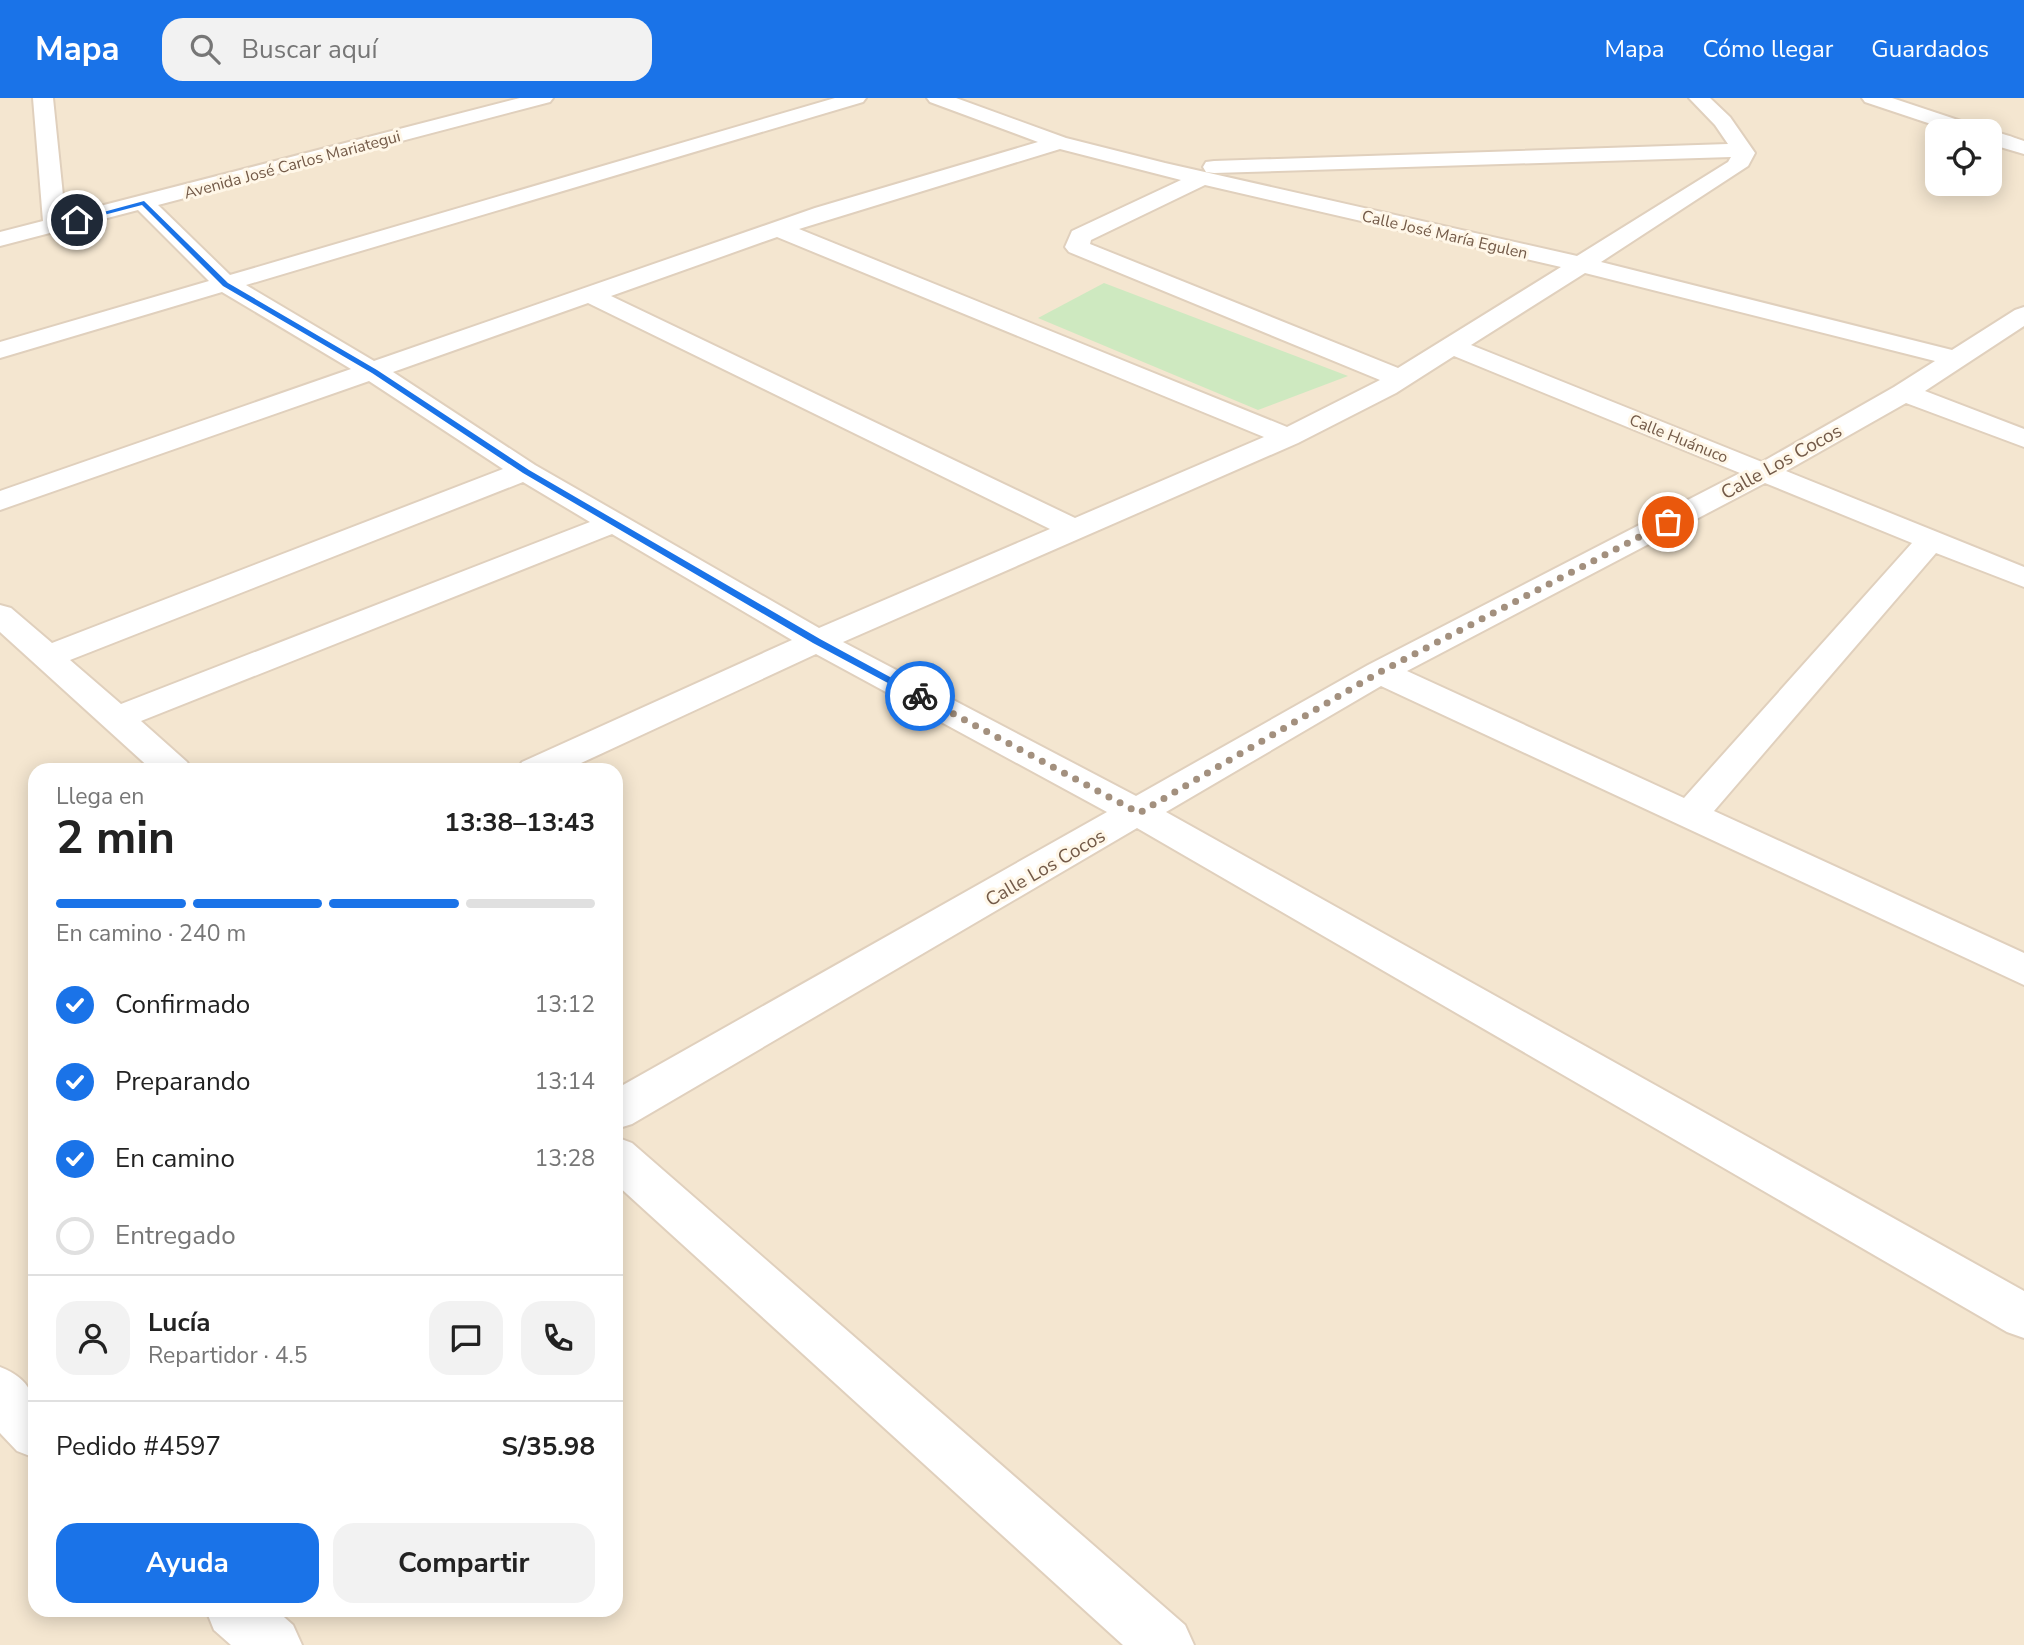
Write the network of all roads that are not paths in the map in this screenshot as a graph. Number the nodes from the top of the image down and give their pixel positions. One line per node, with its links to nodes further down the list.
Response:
1 (43, 98): 15 (street)
2 (543, 98): 14 (street, Avenida José Carlos Mariategui)
3 (856, 98): 19 (street)
4 (937, 98): 9 (street, Calle José María Egulen)
5 (1699, 98): 11 (street)
6 (1872, 98): 7 (street)
7 (1936, 119)
8 (2002, 141): 10 (street)
9 (1059, 142): 12 (street, Calle José María Egulen); 16 (street)
10 (2024, 148)
11 (1742, 150): 12 (street); 18 (street)
12 (1163, 169): 13 (street, Calle José María Egulen)
13 (1200, 179): 18 (street, Calle José María Egulen); 26 (street)
14 (144, 203): 15 (street, Avenida José Carlos Mariategui); 19 (street)
15 (55, 225): 17 (street, Avenida José Carlos Mariategui)
16 (778, 229): 20 (street); 28 (street)
17 (0, 239)
18 (1579, 264): 22 (street); 24 (street, Calle José María Egulen)
19 (226, 284): 23 (street); 25 (street)
20 (588, 294): 25 (street); 34 (street)
21 (2018, 325): 24 (street, Calle Los Cocos)
22 (1451, 346): 26 (street); 31 (street, Calle Huánuco)
23 (0, 350)
24 (1956, 359): 27 (street, Calle Los Cocos)
25 (374, 372): 30 (street); 32 (street)
26 (1401, 379): 28 (street)
27 (1904, 393): 29 (street); 31 (street, Calle Los Cocos)
28 (1287, 437): 34 (street)
29 (2024, 439)
30 (526, 471): 33 (street); 39 (street)
31 (1764, 472): 35 (street, Calle Huánuco); 40 (street, Calle Los Cocos)
32 (0, 501)
33 (614, 523): 38 (street); 41 (street)
34 (1074, 529): 38 (street)
35 (1931, 540): 36 (street, Calle Huánuco); 45 (street)
36 (2024, 578)
37 (0, 615): 39 (street)
38 (817, 641): 43 (street); 44 (street)
39 (47, 657): 41 (street)
40 (1380, 672): 44 (street, Calle Los Cocos); 45 (street)
41 (114, 719): 42 (street)
42 (166, 763)
43 (550, 763)
44 (1139, 813): 47 (street, Calle Los Cocos); 49 (street)
45 (1689, 816): 46 (street)
46 (2024, 970)
47 (623, 1107)
48 (623, 1162): 52 (street)
49 (2024, 1316)
50 (242, 1617): 51 (street)
51 (273, 1645)
52 (1166, 1645)

